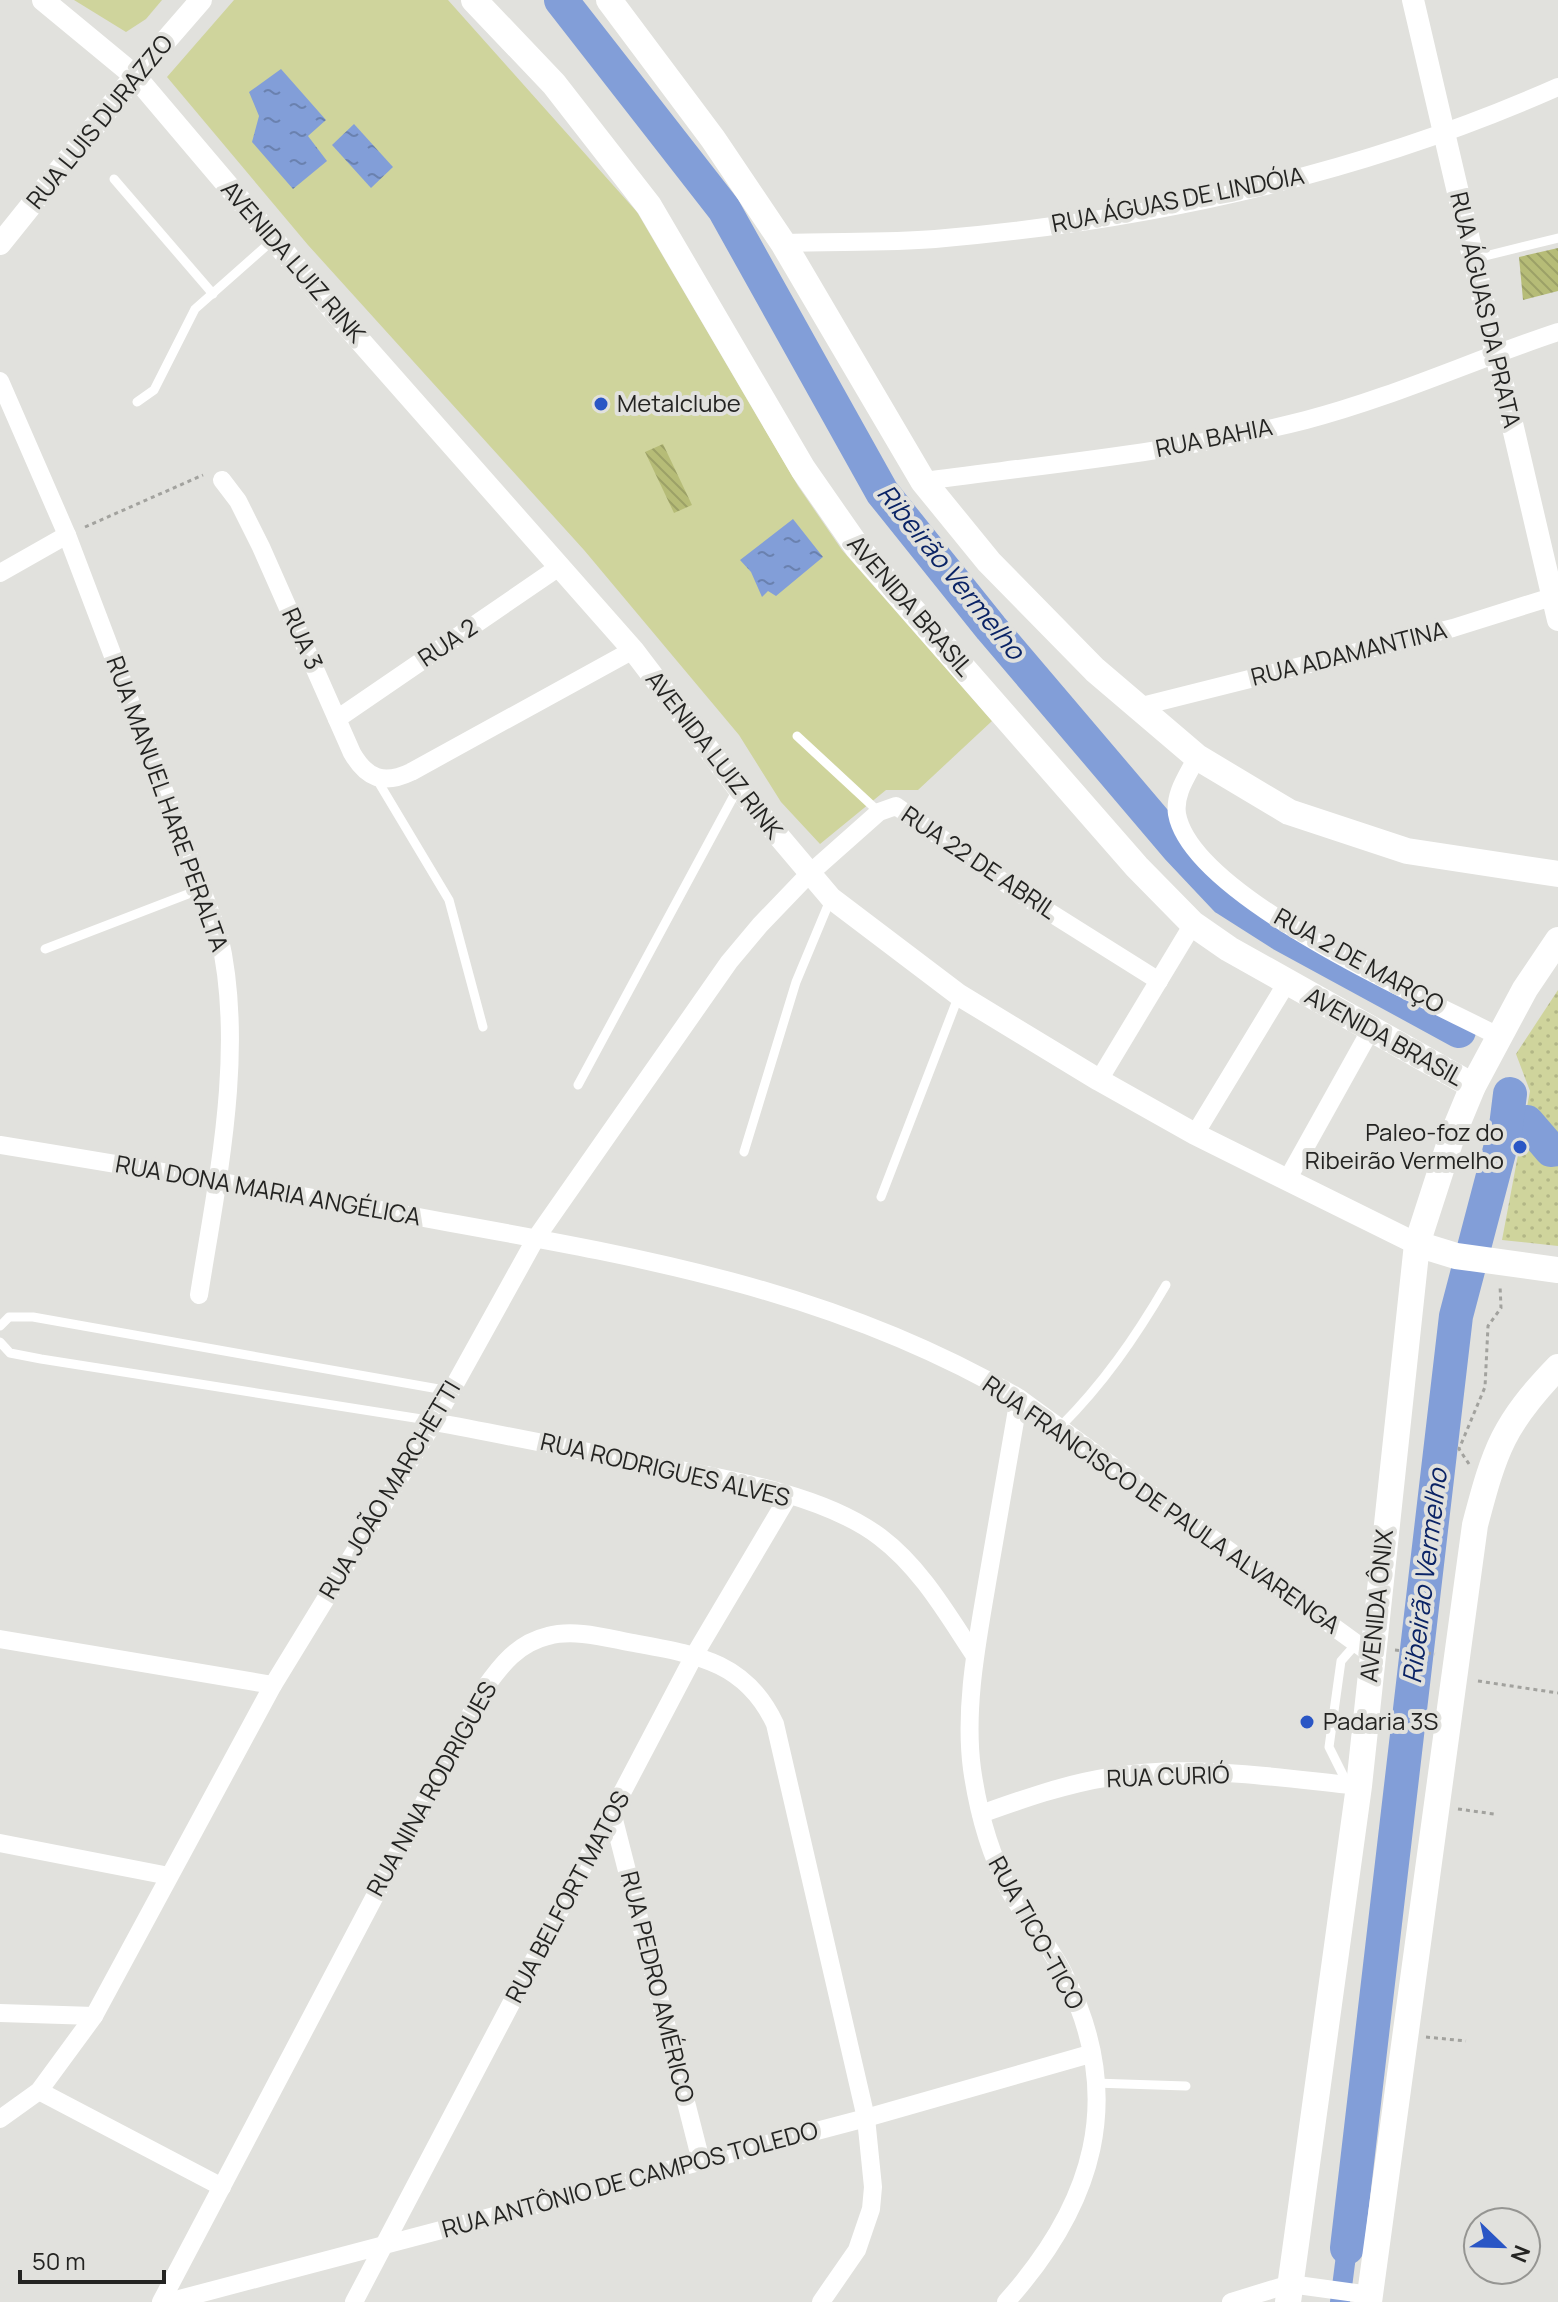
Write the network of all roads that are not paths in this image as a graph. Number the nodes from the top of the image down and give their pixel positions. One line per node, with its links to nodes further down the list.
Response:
1 (43, 0): 6 (street, AVENIDA LUIZ RINK)
2 (201, 0): 6 (street, RUA LUIS DURAZZO)
3 (474, 0): 39 (main road, AVENIDA BRASIL)
4 (609, 0): 12 (main road)
5 (1413, 0): 8 (street, RUA ÁGUAS DA PRATA)
6 (135, 76): 11 (street, AVENIDA LUIZ RINK); 13 (street, RUA LUIS DURAZZO)
7 (1558, 87): 8 (street, RUA ÁGUAS DE LINDÓIA)
8 (1446, 133): 12 (street, RUA ÁGUAS DE LINDÓIA); 14 (street, RUA ÁGUAS DA PRATA)
9 (114, 179): 15 (lane)
10 (1558, 238): 14 (lane)
11 (273, 240): 15 (lane); 23 (street, AVENIDA LUIZ RINK)
12 (783, 243): 21 (main road)
13 (0, 244)
14 (1473, 259): 17 (street, RUA ÁGUAS DA PRATA)
15 (213, 294): 19 (lane)
16 (1558, 332): 17 (street, RUA BAHIA)
17 (1494, 353): 21 (street, RUA BAHIA); 25 (street, RUA ÁGUAS DA PRATA)
18 (0, 381): 22 (street, RUA MANUEL HARE PERALTA)
19 (137, 402)
20 (222, 480): 29 (street, RUA 3)
21 (923, 481): 28 (main road)
22 (67, 535): 24 (street); 37 (street, RUA MANUEL HARE PERALTA)
23 (559, 567): 27 (street, AVENIDA LUIZ RINK); 29 (street, RUA 2)
24 (0, 573)
25 (1555, 596): 26 (street, RUA ÁGUAS DA PRATA); 28 (street, RUA ADAMANTINA)
26 (1558, 620)
27 (633, 650): 32 (street); 33 (street, AVENIDA LUIZ RINK)
28 (1138, 707): 31 (main road)
29 (337, 719): 32 (street, RUA 3)
30 (797, 736): 34 (lane)
31 (1197, 757): 35 (main road); 47 (street, RUA 2 DE MARÇO)
32 (385, 779): 45 (lane)
33 (738, 788): 36 (street, AVENIDA LUIZ RINK); 49 (lane)
34 (879, 812): 36 (street, RUA 22 DE ABRIL); 42 (street, RUA 22 DE ABRIL)
35 (1558, 874)
36 (808, 875): 38 (street, AVENIDA LUIZ RINK); 57 (street, RUA JOÃO MARCHETTI)
37 (201, 889): 41 (lane); 55 (street, RUA MANUEL HARE PERALTA)
38 (831, 898): 44 (street, AVENIDA LUIZ RINK); 53 (lane)
39 (1193, 924): 42 (street); 43 (main road, AVENIDA BRASIL)
40 (1558, 940): 47 (main road, AVENIDA ÔNIX)
41 (45, 949)
42 (1159, 981): 48 (street)
43 (1286, 984): 46 (main road, AVENIDA BRASIL); 51 (street)
44 (959, 995): 48 (street, AVENIDA LUIZ RINK); 56 (lane)
45 (483, 1027)
46 (1370, 1031): 50 (main road, AVENIDA BRASIL); 54 (street)
47 (1498, 1036): 50 (main road, AVENIDA ÔNIX)
48 (1099, 1080): 51 (street, AVENIDA LUIZ RINK)
49 (578, 1085)
50 (1473, 1086): 58 (main road, AVENIDA ÔNIX)
51 (1195, 1134): 54 (street, AVENIDA LUIZ RINK)
52 (0, 1145): 55 (street, RUA DONA MARIA ANGÉLICA)
53 (744, 1152)
54 (1287, 1180): 58 (street, AVENIDA LUIZ RINK)
55 (217, 1181): 57 (street, RUA DONA MARIA ANGÉLICA); 61 (street, RUA MANUEL HARE PERALTA)
56 (881, 1197)
57 (536, 1238): 65 (street, RUA JOÃO MARCHETTI); 66 (street, RUA FRANCISCO DE PAULA ALVARENGA)
58 (1417, 1244): 59 (main road, AVENIDA LUIZ RINK); 71 (main road, AVENIDA ÔNIX)
59 (1558, 1270)
60 (1166, 1285): 68 (lane)
61 (199, 1295)
62 (0, 1326): 65 (lane)
63 (0, 1342): 67 (lane)
64 (1558, 1367): 92 (main road)
65 (450, 1391): 67 (street, RUA JOÃO MARCHETTI)
66 (1019, 1398): 68 (street, RUA FRANCISCO DE PAULA ALVARENGA); 73 (street, RUA TICO-TICO)
67 (434, 1422): 69 (street, RUA RODRIGUES ALVES); 74 (street, RUA JOÃO MARCHETTI)
68 (1060, 1427): 71 (street, RUA FRANCISCO DE PAULA ALVARENGA)
69 (788, 1497): 72 (street, RUA BELFORT MATOS); 73 (street, RUA RODRIGUES ALVES)
70 (0, 1639): 74 (street)
71 (1374, 1649): 75 (main road, AVENIDA ÔNIX)
72 (695, 1654): 76 (street, RUA BELFORT MATOS); 86 (street, RUA NINA RODRIGUES); 89 (street, RUA NINA RODRIGUES)
73 (975, 1656): 77 (street, RUA TICO-TICO)
74 (273, 1685): 79 (street, RUA JOÃO MARCHETTI)
75 (1354, 1786): 77 (street, RUA CURIÓ); 91 (main road, AVENIDA ÔNIX)
76 (612, 1812): 88 (street, RUA PEDRO AMÉRICO); 90 (street, RUA BELFORT MATOS)
77 (981, 1814): 82 (street, RUA TICO-TICO)
78 (0, 1843): 79 (street)
79 (169, 1876): 81 (street, RUA JOÃO MARCHETTI)
80 (0, 2013): 81 (street)
81 (94, 2016): 85 (street, RUA JOÃO MARCHETTI)
82 (1090, 2054): 83 (street, RUA TICO-TICO); 86 (street, RUA ANTÔNIO DE CAMPOS TOLEDO)
83 (1094, 2083): 84 (lane); 97 (street, RUA TICO-TICO)
84 (1186, 2086)
85 (39, 2091): 87 (street, RUA JOÃO MARCHETTI); 89 (street)
86 (866, 2118): 88 (street, RUA ANTÔNIO DE CAMPOS TOLEDO); 96 (street, RUA NINA RODRIGUES)
87 (0, 2119)
88 (701, 2161): 90 (street, RUA ANTÔNIO DE CAMPOS TOLEDO)
89 (222, 2187): 93 (street, RUA NINA RODRIGUES)
90 (386, 2244): 94 (street, RUA ANTÔNIO DE CAMPOS TOLEDO); 95 (street, RUA BELFORT MATOS)
91 (1293, 2290): 92 (street); 98 (street)
92 (1367, 2297)
93 (161, 2302)
94 (168, 2302)
95 (354, 2302)
96 (821, 2302)
97 (1006, 2302)
98 (1231, 2302)

